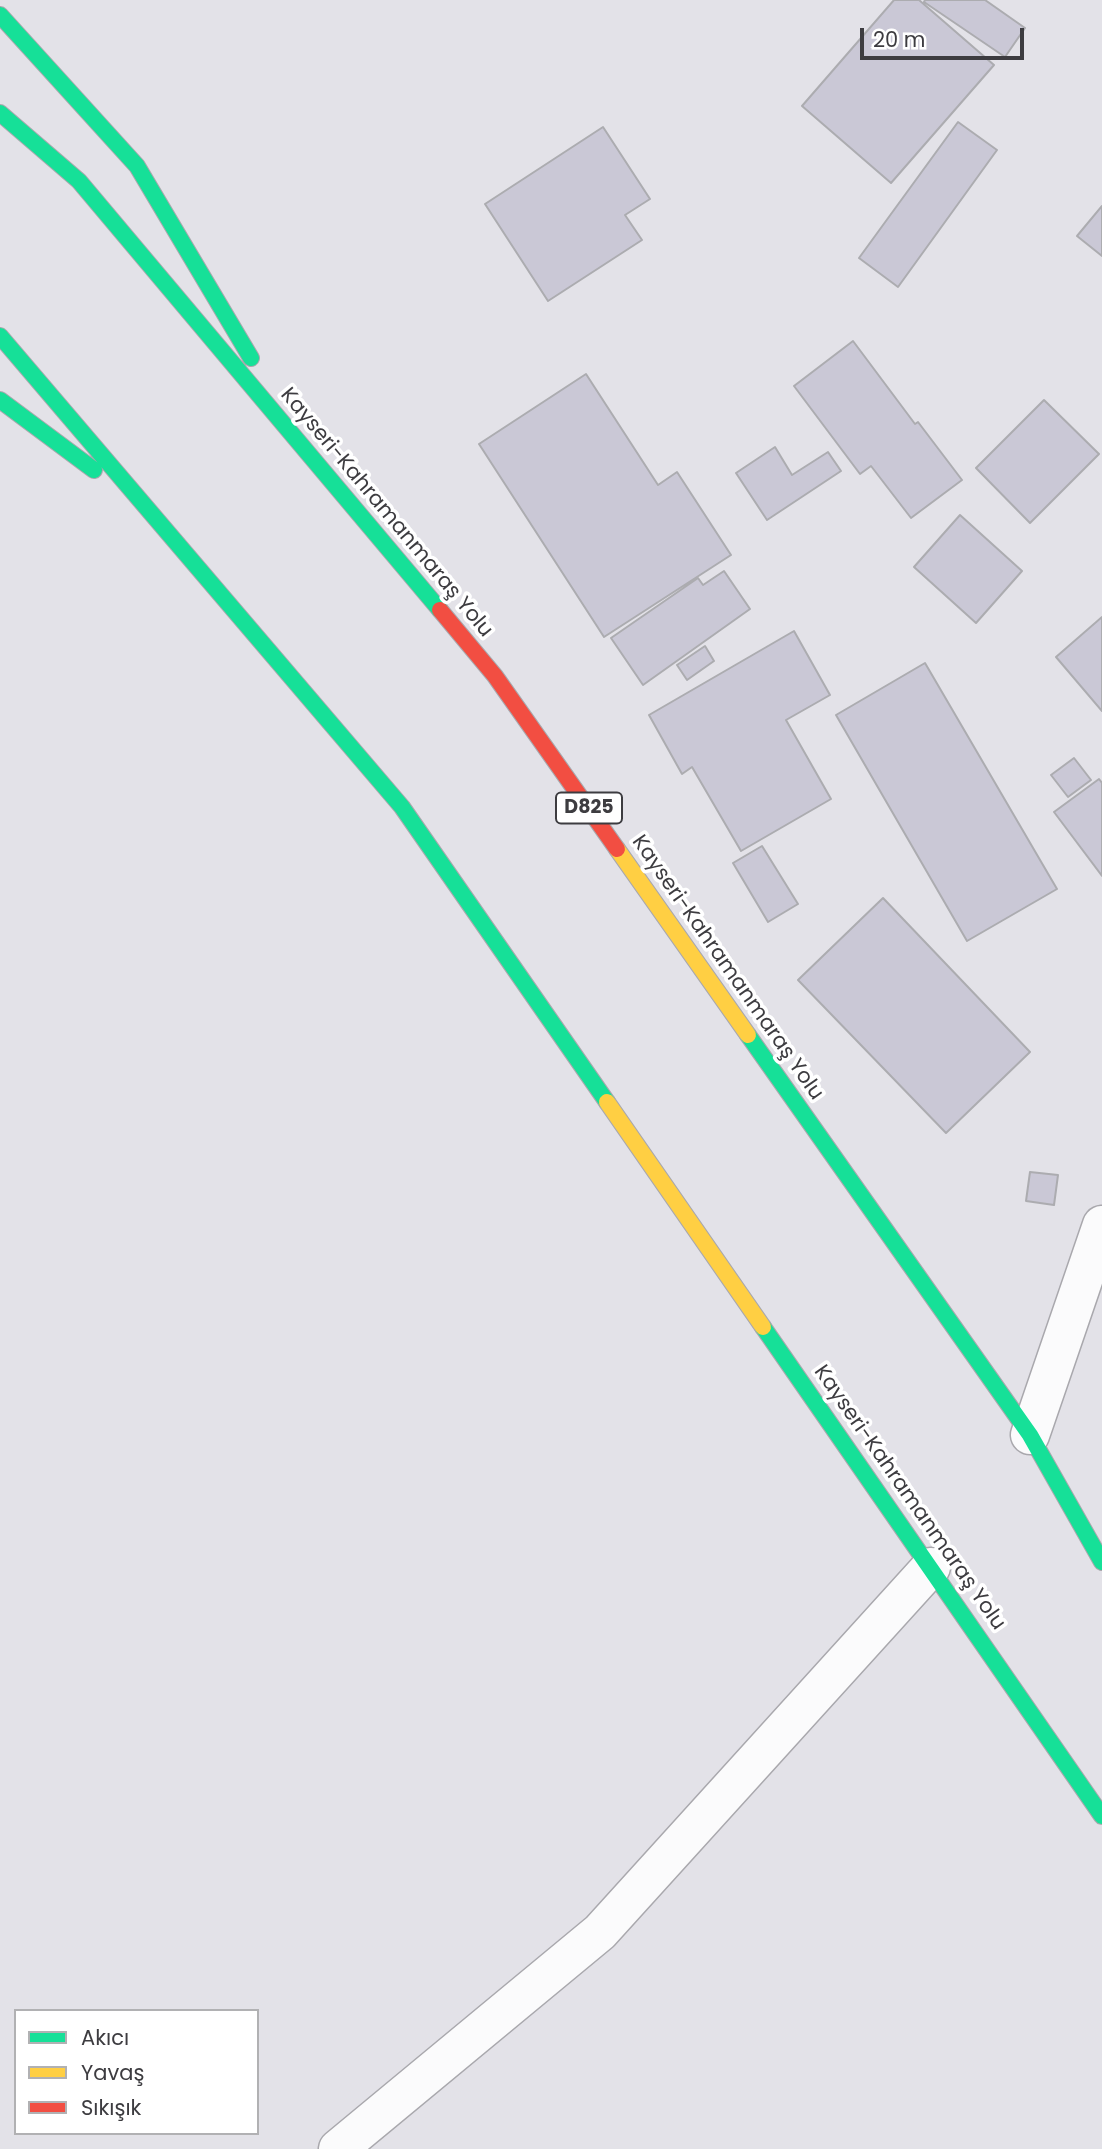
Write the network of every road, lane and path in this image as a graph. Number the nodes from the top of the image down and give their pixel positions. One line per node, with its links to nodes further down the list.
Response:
1 (0, 15): 5 (highway)
2 (0, 113): 5 (highway, Kayseri-Kahramanmaraş Yolu / D825)
3 (0, 336): 6 (highway, Kayseri-Kahramanmaraş Yolu)
4 (0, 400): 6 (highway)
5 (308, 453): 8 (highway, Kayseri-Kahramanmaraş Yolu / D825)
6 (149, 511): 10 (highway, Kayseri-Kahramanmaraş Yolu)
7 (1102, 1225): 8 (street)
8 (1030, 1435): 9 (highway, Kayseri-Kahramanmaraş Yolu / D825)
9 (1102, 1562)
10 (931, 1567): 11 (highway, Kayseri-Kahramanmaraş Yolu); 12 (street)
11 (1102, 1816)
12 (338, 2149)

